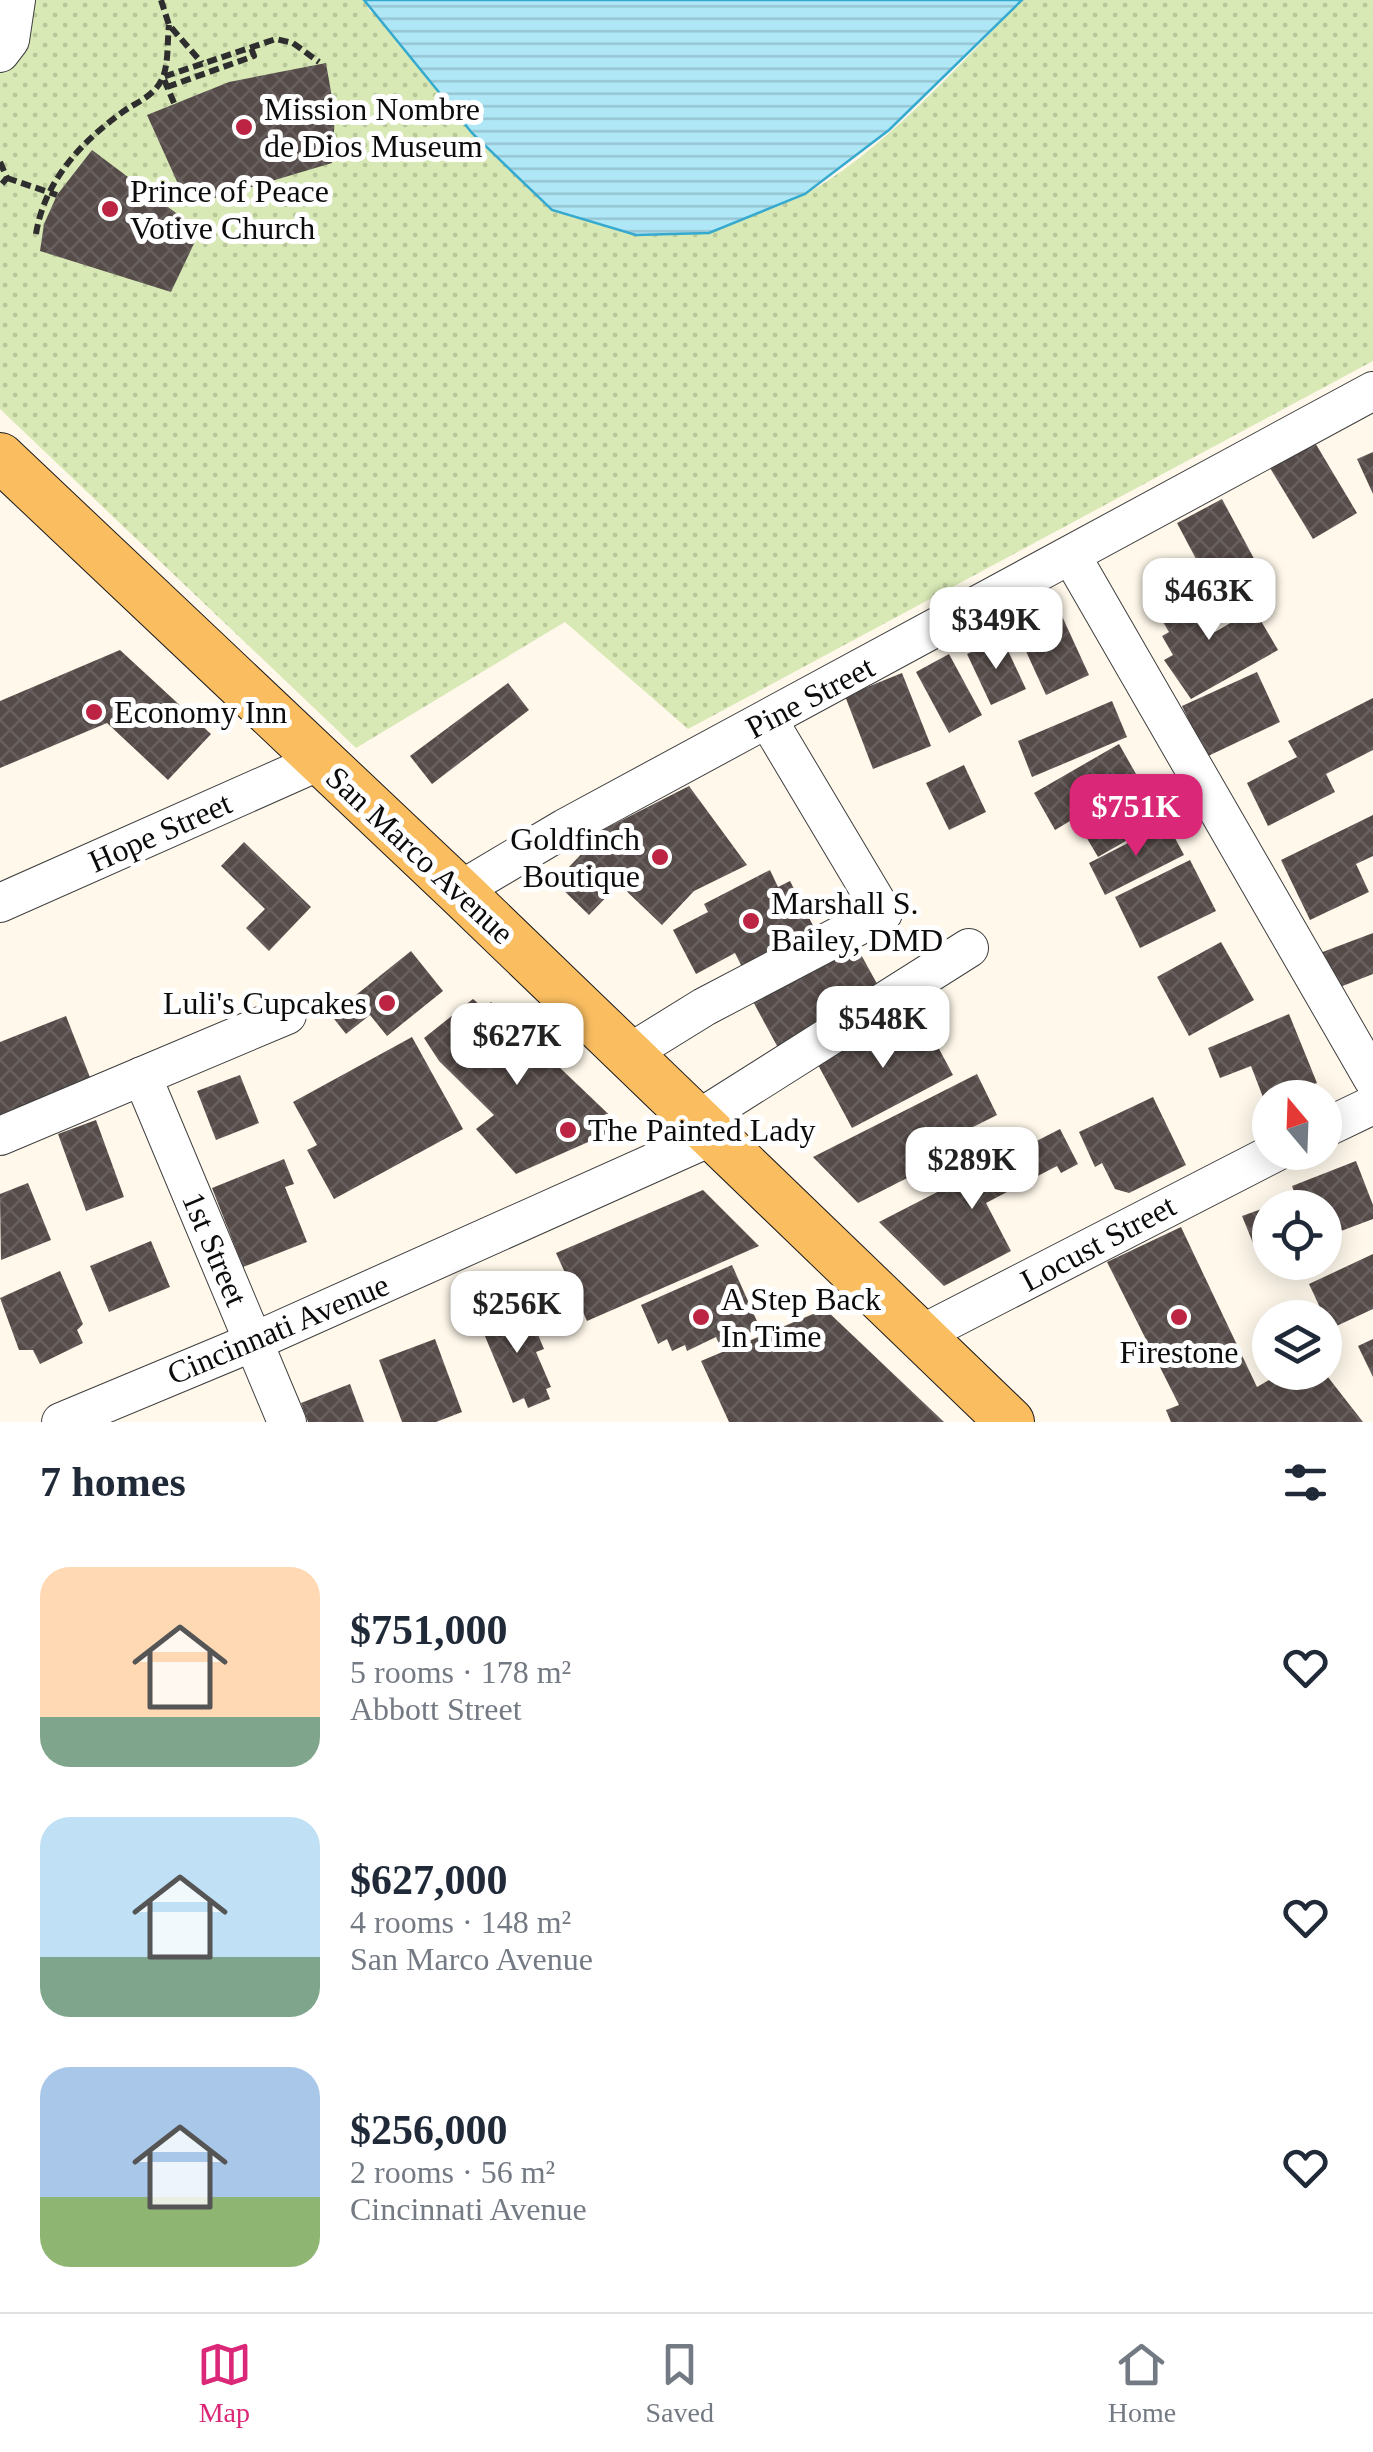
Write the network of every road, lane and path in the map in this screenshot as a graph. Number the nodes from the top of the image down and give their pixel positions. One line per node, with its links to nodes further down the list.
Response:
1 (16, 0): 5 (street)
2 (161, 0): 3 (path)
3 (169, 25): 7 (path); 8 (path)
4 (250, 45): 6 (path); 7 (path); 9 (path)
5 (0, 53)
6 (319, 62)
7 (202, 63): 8 (path)
8 (163, 77): 9 (path); 14 (path)
9 (168, 87): 10 (path)
10 (174, 103)
11 (0, 162): 12 (path)
12 (7, 178): 13 (path); 14 (path)
13 (0, 186)
14 (48, 190): 15 (path); 16 (path)
15 (57, 195)
16 (36, 234)
17 (1373, 391): 19 (street, Pine Street)
18 (8, 476): 21 (main road, San Marco Avenue)
19 (1072, 558): 20 (street, Pine Street); 28 (street)
20 (768, 720): 22 (street, Pine Street); 26 (street)
21 (320, 761): 22 (main road, San Marco Avenue); 23 (street, Hope Street)
22 (459, 891): 26 (main road, San Marco Avenue)
23 (0, 903)
24 (969, 948): 31 (street, Cincinnati Avenue)
25 (287, 1014): 27 (street)
26 (628, 1054): 31 (main road, San Marco Avenue)
27 (142, 1076): 32 (street); 35 (street, 1st Street)
28 (1373, 1079)
29 (1373, 1105): 30 (street)
30 (1342, 1120)
31 (705, 1128): 34 (main road, San Marco Avenue); 35 (street, Cincinnati Avenue)
32 (0, 1136)
33 (1252, 1164): 34 (street, Locust Street)
34 (920, 1335): 38 (main road, San Marco Avenue)
35 (254, 1342): 36 (street, Cincinnati Avenue); 37 (street, 1st Street)
36 (61, 1422)
37 (287, 1422)
38 (1010, 1422)

